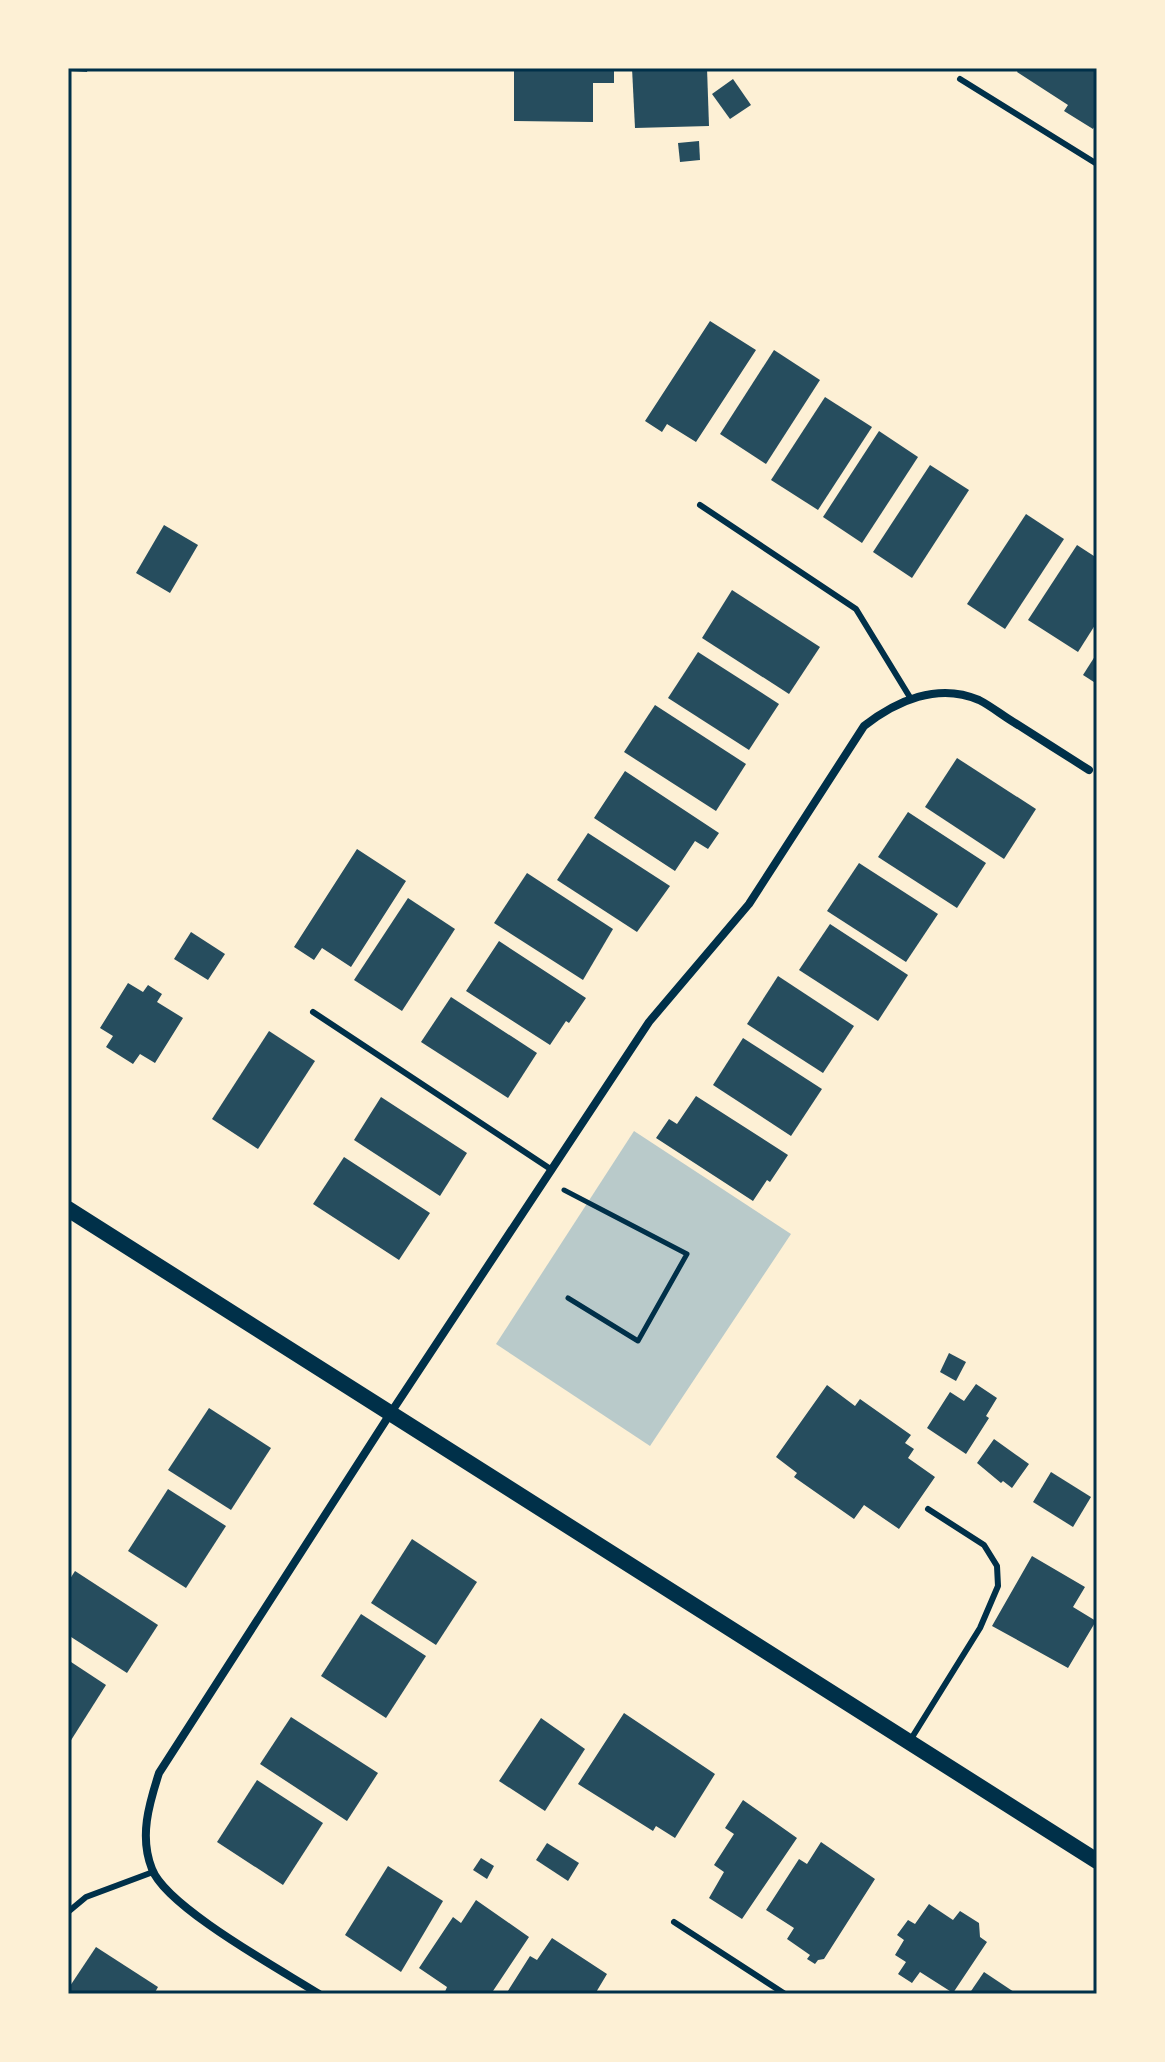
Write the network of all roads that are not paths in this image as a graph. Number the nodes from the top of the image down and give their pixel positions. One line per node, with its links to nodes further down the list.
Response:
1 (960, 79): 2 (lane)
2 (1097, 164)
3 (700, 505): 4 (lane)
4 (911, 699): 5 (street); 7 (street)
5 (1089, 770)
6 (313, 1012): 7 (lane)
7 (552, 1170): 9 (street)
8 (68, 1209): 9 (main road)
9 (390, 1414): 11 (main road); 13 (street)
10 (928, 1509): 11 (lane)
11 (909, 1742): 12 (main road)
12 (1097, 1861)
13 (153, 1872): 14 (lane); 16 (street)
14 (68, 1912)
15 (674, 1922): 17 (lane)
16 (319, 1994)
17 (785, 1994)

